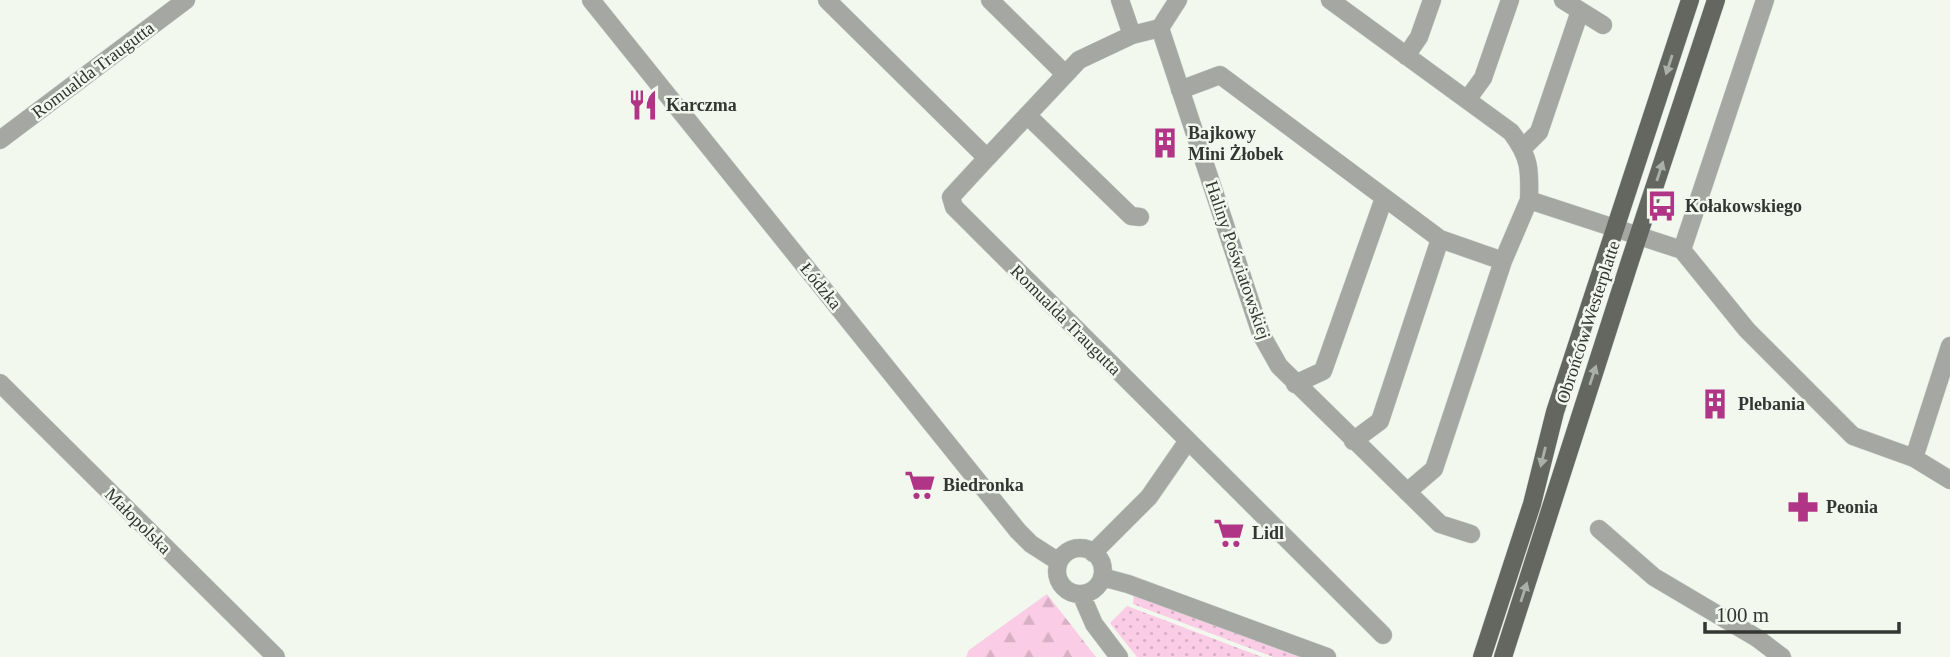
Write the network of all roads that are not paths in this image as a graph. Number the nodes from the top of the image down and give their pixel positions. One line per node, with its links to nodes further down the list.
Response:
1 (186, 0): 24 (street, Romualda Traugutta)
2 (591, 0): 46 (street, Łódzka)
3 (827, 0): 26 (street)
4 (990, 0): 20 (street)
5 (1121, 0): 18 (street)
6 (1178, 0): 17 (street)
7 (1330, 0): 14 (street)
8 (1432, 0): 19 (street)
9 (1510, 0): 22 (street)
10 (1563, 0): 15 (street)
11 (1690, 0): 30 (main road, Obrońców Westerplatte, one-way to 30)
12 (1716, 0): 31 (main road, Obrońców Westerplatte, one-way to 12)
13 (1765, 0): 33 (street)
14 (1350, 6): 19 (street)
15 (1580, 11): 16 (street); 25 (street)
16 (1603, 25)
17 (1160, 28): 18 (street); 21 (street, Haliny Poświatowskiej)
18 (1132, 35): 20 (street)
19 (1406, 56): 22 (street)
20 (1065, 74): 23 (street)
21 (1180, 90): 27 (street); 37 (street, Haliny Poświatowskiej)
22 (1467, 100): 25 (street)
23 (1027, 116): 26 (street); 29 (street)
24 (0, 140)
25 (1523, 148): 28 (street)
26 (987, 158): 39 (street, Romualda Traugutta)
27 (1384, 198): 32 (street); 37 (street)
28 (1529, 200): 30 (street); 34 (street)
29 (1140, 216)
30 (1615, 228): 31 (street); 53 (main road, Obrońców Westerplatte, one-way to 53)
31 (1638, 235): 33 (street); 54 (main road, Obrońców Westerplatte, one-way to 31)
32 (1440, 239): 34 (street); 38 (street)
33 (1682, 250): 40 (street)
34 (1503, 261): 42 (street)
35 (1950, 346): 40 (street)
36 (0, 383): 50 (street, Małopolska)
37 (1295, 384): 38 (street, Haliny Poświatowskiej)
38 (1353, 441): 42 (street, Haliny Poświatowskiej)
39 (1187, 442): 45 (street); 49 (street, Romualda Traugutta)
40 (1914, 458): 41 (street)
41 (1950, 481)
42 (1408, 492): 44 (street, Haliny Poświatowskiej)
43 (1599, 529): 55 (street)
44 (1471, 534)
45 (1093, 553): 46 (street); 47 (street)
46 (1059, 562): 48 (street)
47 (1102, 577): 48 (street); 52 (street)
48 (1081, 594): 51 (street)
49 (1383, 635)
50 (276, 657)
51 (1119, 657)
52 (1327, 657)
53 (1482, 657)
54 (1503, 657)
55 (1782, 657)

